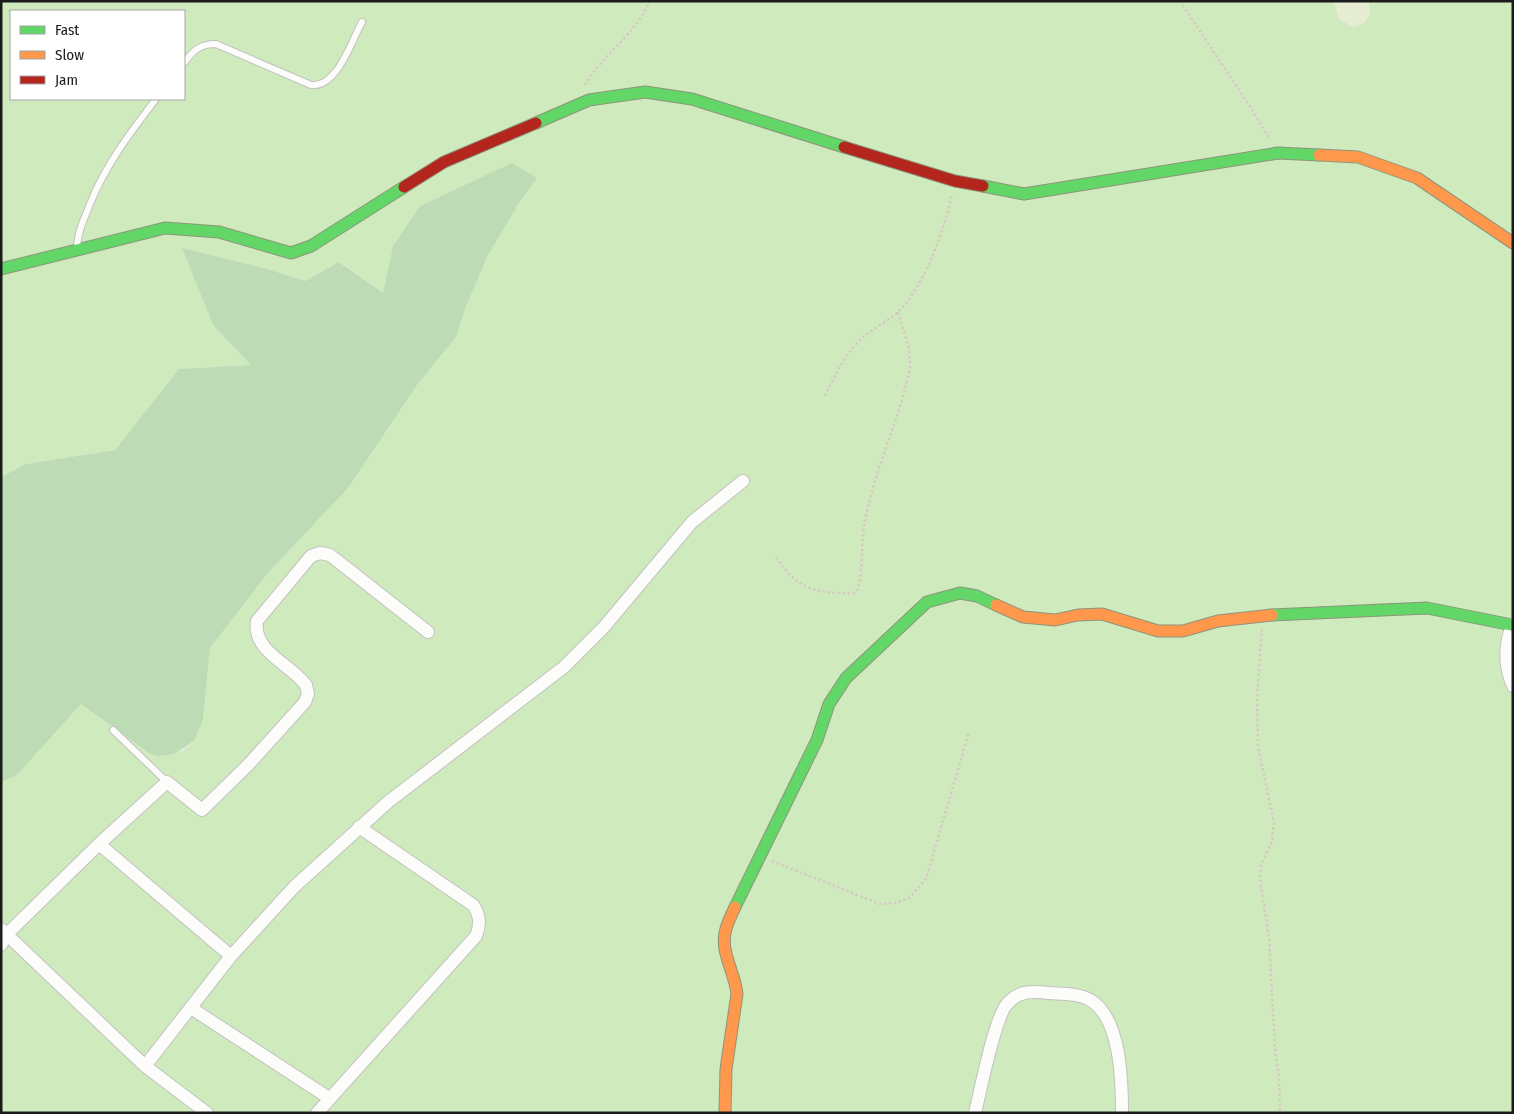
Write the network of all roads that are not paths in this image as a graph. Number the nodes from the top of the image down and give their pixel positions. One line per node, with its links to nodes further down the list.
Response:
1 (362, 22): 2 (lane)
2 (185, 62)
3 (155, 100): 5 (lane)
4 (1513, 243): 5 (street)
5 (77, 250): 6 (street)
6 (1, 269)
7 (743, 481): 13 (street)
8 (1512, 624): 10 (street); 22 (street)
9 (428, 632): 12 (street)
10 (1513, 686)
11 (113, 730): 12 (lane)
12 (167, 782): 14 (street)
13 (359, 827): 16 (street); 19 (street)
14 (99, 844): 15 (street); 16 (street)
15 (3, 936): 18 (street)
16 (231, 956): 17 (street)
17 (191, 1008): 18 (street); 19 (street)
18 (145, 1066): 20 (street)
19 (330, 1098): 21 (street)
20 (207, 1113)
21 (317, 1113)
22 (724, 1113)
23 (975, 1113): 24 (street)
24 (1122, 1113)

